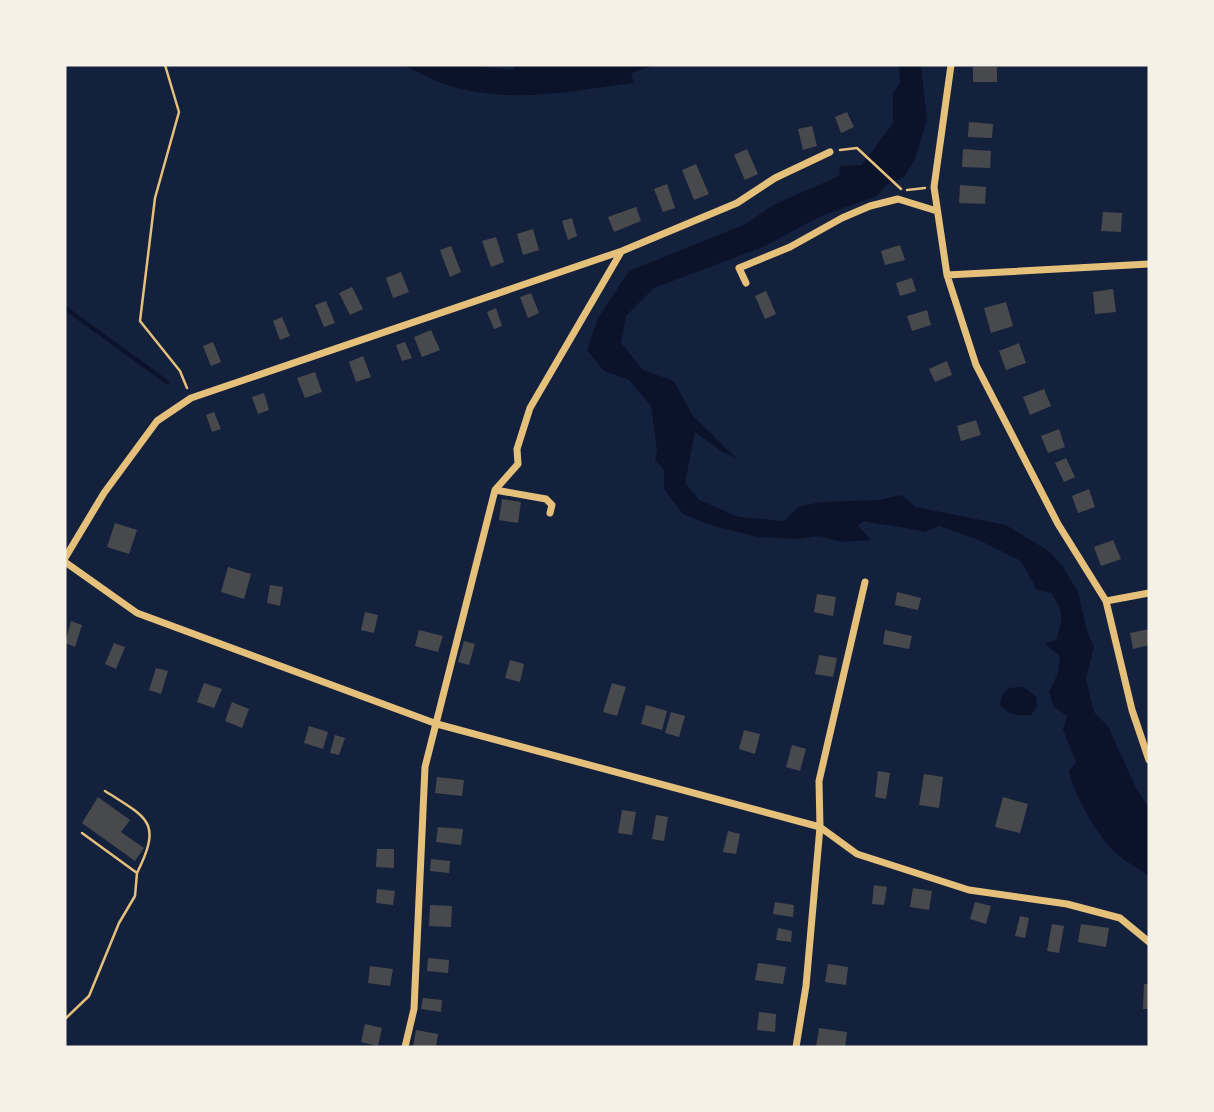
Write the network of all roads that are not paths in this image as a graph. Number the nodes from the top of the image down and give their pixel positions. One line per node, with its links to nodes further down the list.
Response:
1 (951, 65): 3 (street)
2 (830, 152): 4 (street)
3 (937, 211): 6 (street); 7 (street)
4 (622, 251): 8 (street); 10 (street)
5 (1149, 264): 6 (street)
6 (947, 275): 13 (street)
7 (746, 283)
8 (495, 490): 9 (street); 14 (street)
9 (550, 513)
10 (65, 560): 14 (street)
11 (865, 582): 16 (street)
12 (1149, 593): 13 (street)
13 (1106, 601): 15 (street)
14 (437, 724): 16 (street); 18 (street)
15 (1149, 760)
16 (820, 827): 17 (street); 19 (street)
17 (1149, 942)
18 (405, 1047)
19 (796, 1047)

